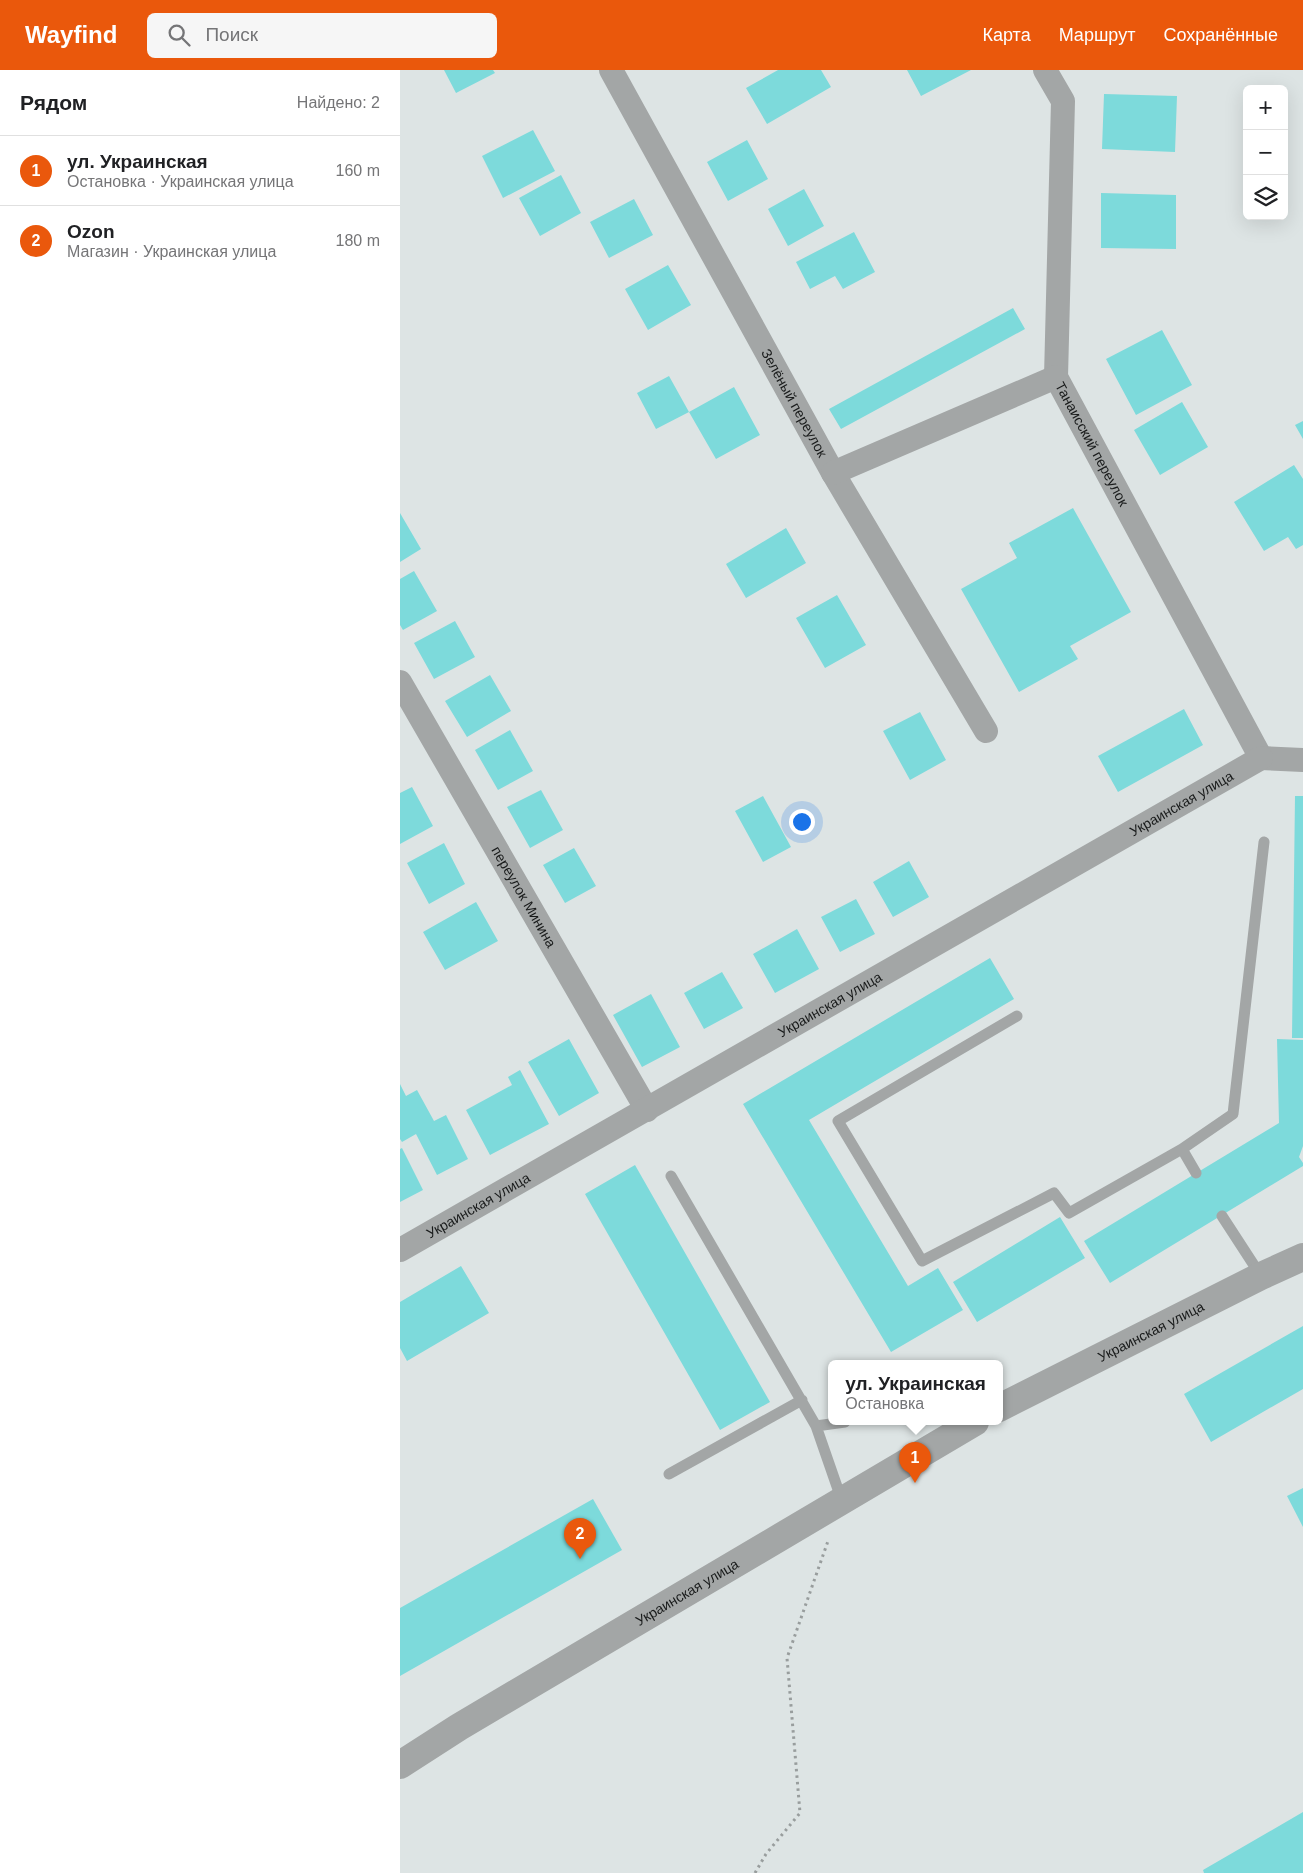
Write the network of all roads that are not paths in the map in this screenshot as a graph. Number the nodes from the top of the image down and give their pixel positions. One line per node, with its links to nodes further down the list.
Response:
1 (611, 70): 4 (street, Зелёный переулок)
2 (1045, 70): 3 (street, Танаисский переулок)
3 (1056, 377): 4 (street); 7 (street, Танаисский переулок)
4 (833, 473): 6 (street, Зелёный переулок)
5 (400, 682): 11 (street, переулок Минина)
6 (986, 731)
7 (1260, 758): 8 (street); 11 (street, Украинская улица)
8 (1303, 760)
9 (1264, 842): 12 (lane)
10 (1017, 1016): 12 (lane)
11 (647, 1110): 16 (street, Украинская улица)
12 (1182, 1149): 13 (lane)
13 (1196, 1173)
14 (671, 1176): 19 (lane)
15 (1222, 1216): 18 (lane)
16 (400, 1250)
17 (1303, 1257): 18 (street, Украинская улица)
18 (1261, 1276): 20 (street, Украинская улица)
19 (802, 1400): 23 (lane); 24 (lane)
20 (1003, 1403)
21 (828, 1424): 23 (lane)
22 (970, 1425): 25 (street, Украинская улица)
23 (816, 1426): 25 (lane)
24 (669, 1474)
25 (842, 1501): 26 (street, Украинская улица)
26 (400, 1766)

